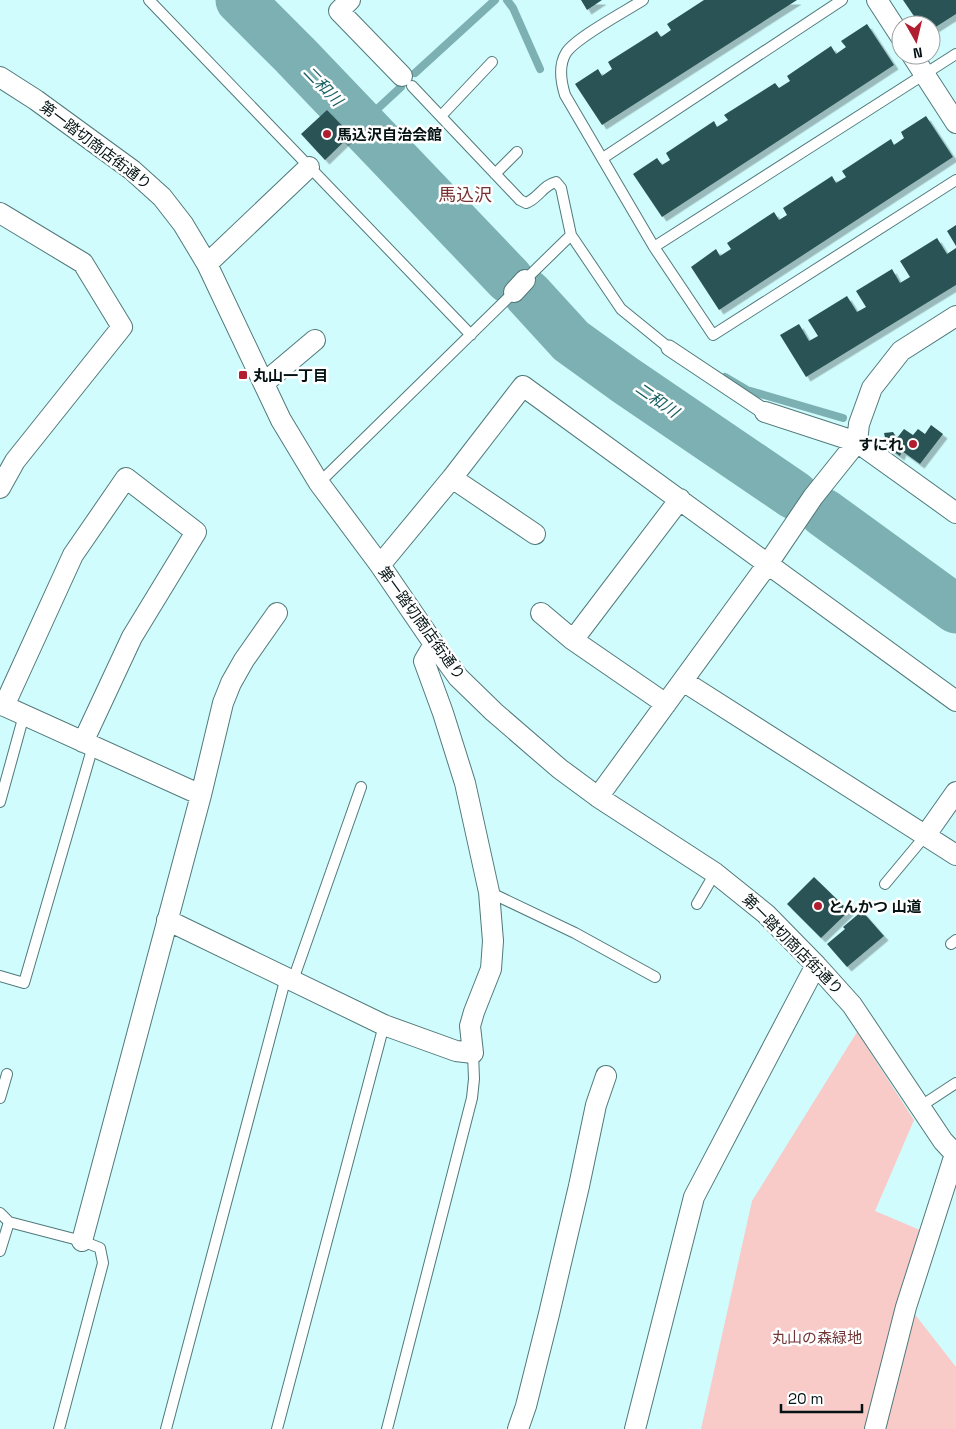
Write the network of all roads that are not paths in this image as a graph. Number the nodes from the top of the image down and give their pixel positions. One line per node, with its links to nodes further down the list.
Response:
1 (150, 0): 17 (lane)
2 (350, 0): 12 (street)
3 (643, 0): 16 (lane)
4 (842, 0): 16 (lane)
5 (877, 0): 6 (street)
6 (891, 22)
7 (956, 54): 10 (lane)
8 (492, 62): 13 (lane)
9 (918, 65): 10 (street)
10 (924, 74): 14 (street); 22 (lane)
11 (0, 77): 23 (street, 第一踏切商店街通り)
12 (407, 81): 13 (lane)
13 (441, 116): 18 (lane)
14 (956, 123)
15 (517, 152): 18 (lane)
16 (603, 158): 22 (lane)
17 (309, 166): 23 (street); 25 (lane)
18 (495, 174): 21 (lane)
19 (956, 180): 22 (lane)
20 (1, 215): 33 (street)
21 (571, 234): 25 (lane); 27 (lane)
22 (654, 247)
23 (207, 264): 28 (street, 第一踏切商店街通り)
24 (956, 316): 30 (street)
25 (471, 335): 32 (lane)
26 (315, 340): 28 (street)
27 (669, 348): 29 (street)
28 (264, 383): 32 (street, 第一踏切商店街通り)
29 (765, 412): 30 (street)
30 (857, 442): 35 (street); 38 (street)
31 (452, 478): 34 (street); 36 (street); 37 (street)
32 (319, 483): 37 (street, 第一踏切商店街通り)
33 (0, 488)
34 (680, 499): 38 (street); 41 (street)
35 (956, 514)
36 (535, 534)
37 (380, 565): 42 (street, 第一踏切商店街通り)
38 (767, 565): 43 (street); 44 (street)
39 (278, 613): 51 (street)
40 (540, 614): 41 (street)
41 (573, 640): 45 (street)
42 (434, 644): 52 (street, 第一踏切商店街通り); 58 (street)
43 (683, 681): 45 (street); 54 (street)
44 (956, 701)
45 (666, 704): 52 (street)
46 (2, 705): 47 (street); 48 (street)
47 (24, 715): 48 (street); 53 (lane)
48 (88, 744): 51 (street); 62 (lane)
49 (361, 787): 64 (lane)
50 (956, 792): 54 (street)
51 (201, 795): 60 (street)
52 (598, 797): 56 (street, 第一踏切商店街通り)
53 (0, 802)
54 (925, 836): 55 (street); 57 (lane)
55 (956, 855)
56 (716, 873): 59 (lane); 61 (street, 第一踏切商店街通り)
57 (885, 884)
58 (489, 892): 63 (lane); 66 (street)
59 (697, 904)
60 (167, 920): 64 (street); 75 (street)
61 (816, 965): 71 (street, 第一踏切商店街通り); 82 (street)
62 (0, 976)
63 (655, 978)
64 (289, 979): 65 (street); 78 (lane)
65 (384, 1026): 66 (street); 79 (lane)
66 (473, 1053): 80 (lane)
67 (7, 1074): 70 (lane)
68 (606, 1076): 81 (street)
69 (956, 1082): 71 (lane)
70 (0, 1098)
71 (922, 1106): 72 (street, 第一踏切商店街通り)
72 (956, 1154): 83 (street)
73 (0, 1213): 74 (lane)
74 (9, 1222): 75 (lane); 76 (lane)
75 (82, 1241): 77 (lane)
76 (0, 1251)
77 (59, 1429)
78 (166, 1429)
79 (277, 1429)
80 (387, 1429)
81 (518, 1429)
82 (635, 1429)
83 (875, 1429)

